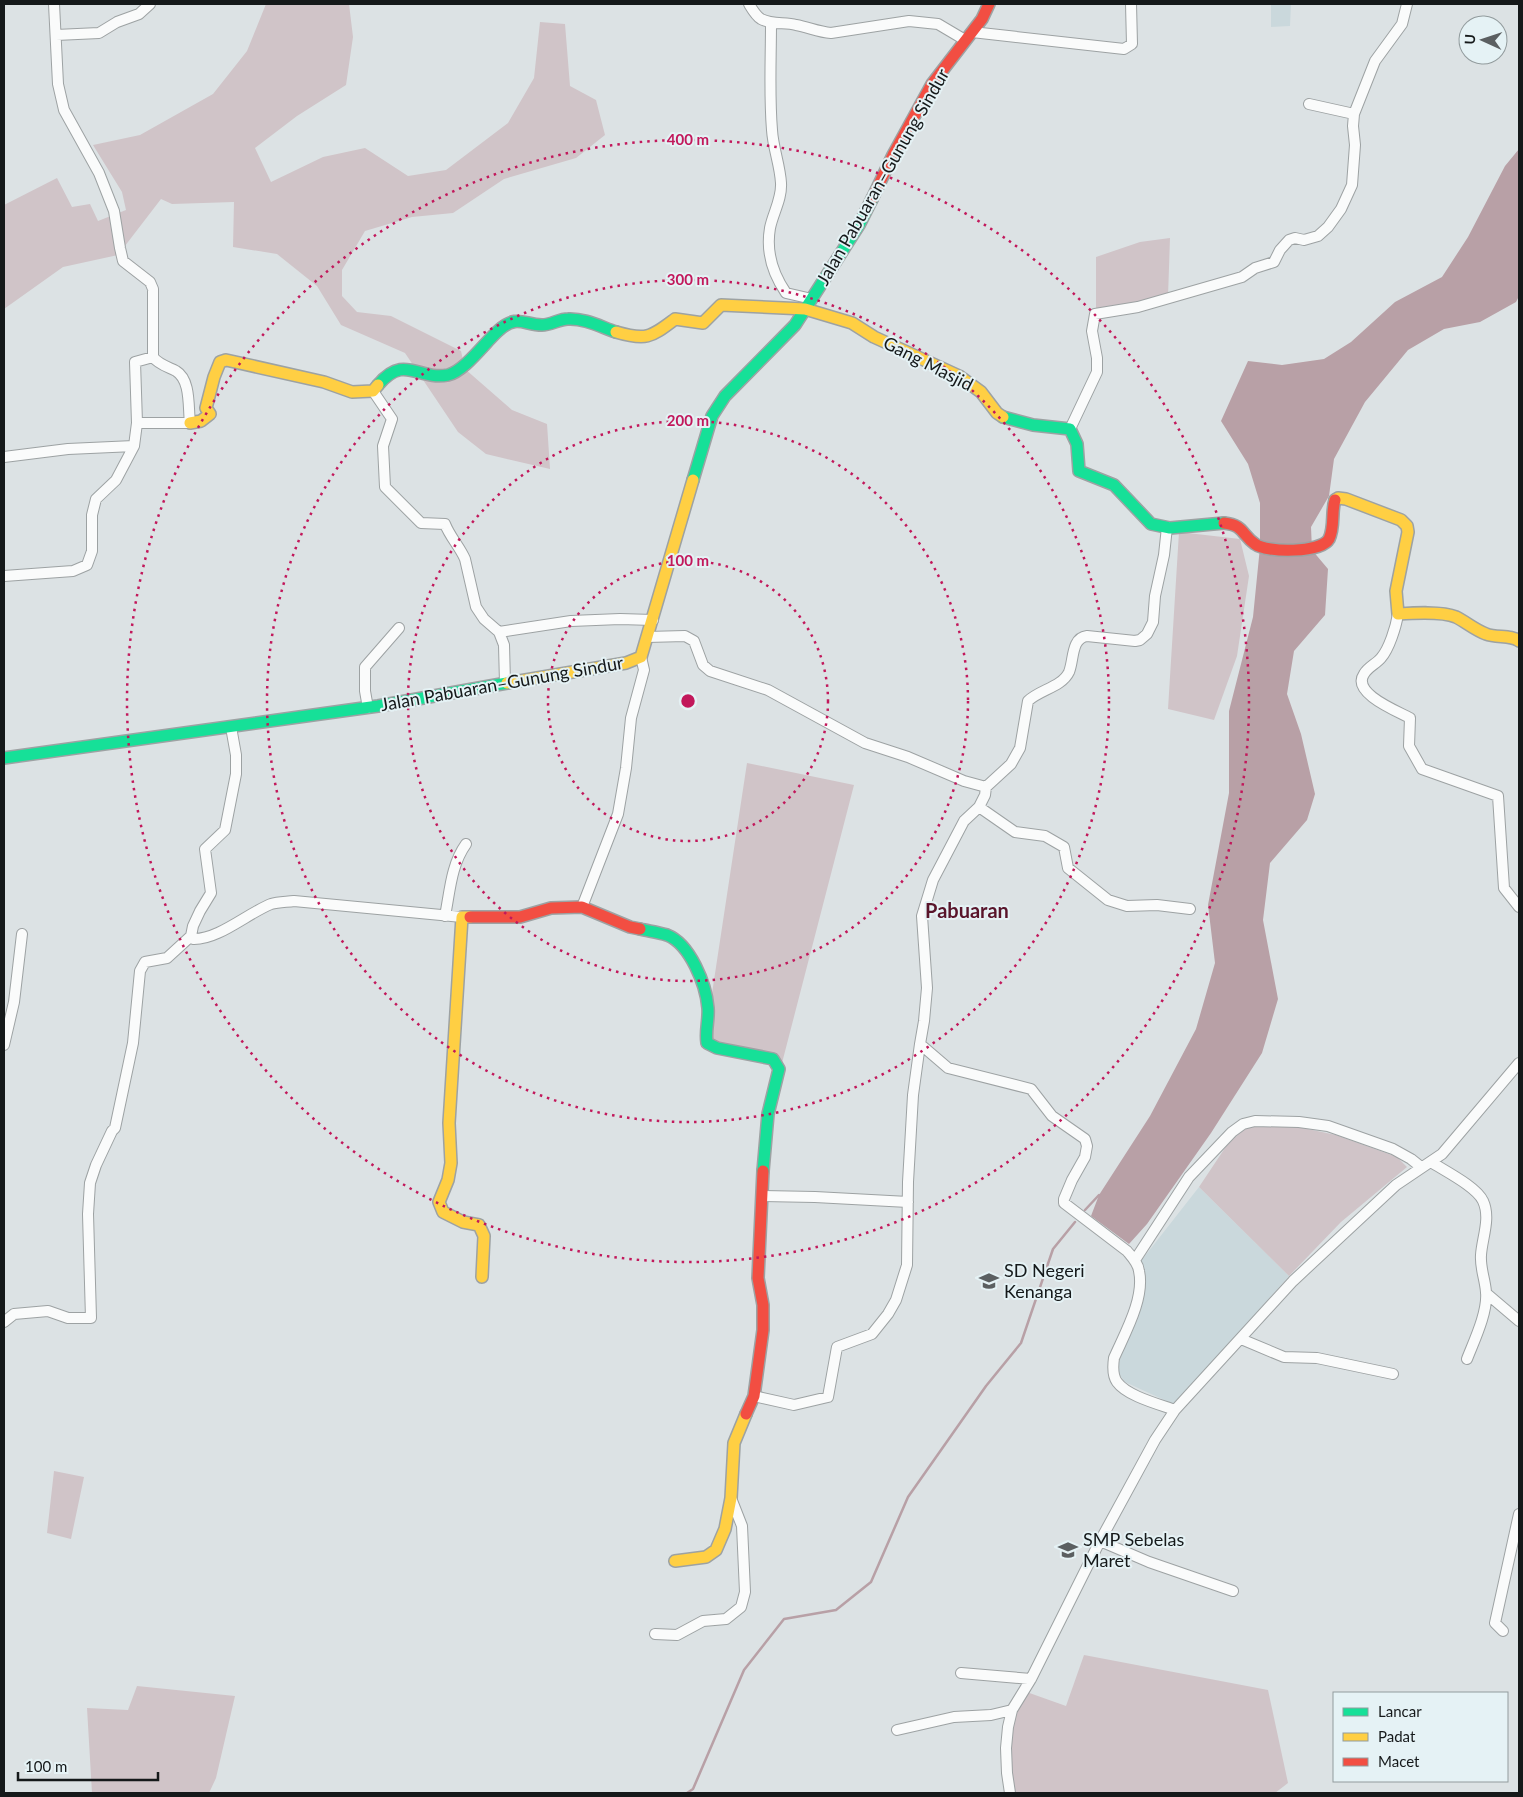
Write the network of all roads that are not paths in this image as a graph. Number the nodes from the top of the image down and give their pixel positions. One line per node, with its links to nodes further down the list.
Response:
1 (54, 4): 8 (street)
2 (150, 4): 8 (street)
3 (749, 4): 7 (street)
4 (989, 4): 9 (street, Jalan Pabuaran–Gunung Sindur)
5 (1131, 4): 9 (street)
6 (1407, 4): 11 (street)
7 (771, 23): 9 (street); 12 (street)
8 (56, 35): 14 (street)
9 (969, 36): 12 (street, Jalan Pabuaran–Gunung Sindur)
10 (1309, 104): 11 (street)
11 (1354, 114): 18 (street)
12 (812, 299): 13 (street, Jalan Pabuaran–Gunung Sindur)
13 (805, 309): 15 (street, Gang Masjid); 18 (street, Gang Masjid); 24 (street, Jalan Pabuaran–Gunung Sindur)
14 (153, 357): 16 (street); 17 (street)
15 (374, 390): 17 (street); 26 (street)
16 (137, 422): 17 (street); 19 (street)
17 (190, 423)
18 (1070, 429): 21 (street)
19 (134, 446): 20 (street); 22 (street)
20 (4, 457)
21 (1167, 527): 23 (street); 34 (street)
22 (4, 576)
23 (1398, 614): 27 (street); 38 (street)
24 (653, 620): 26 (street); 28 (street, Jalan Pabuaran–Gunung Sindur)
25 (399, 628): 31 (street)
26 (499, 632): 30 (street)
27 (1518, 636)
28 (647, 637): 29 (street, Jalan Pabuaran–Gunung Sindur); 34 (street)
29 (640, 657): 30 (street, Jalan Pabuaran–Gunung Sindur); 37 (street)
30 (505, 683): 31 (street, Jalan Pabuaran–Gunung Sindur)
31 (368, 708): 32 (street, Jalan Pabuaran–Gunung Sindur)
32 (230, 727): 33 (street, Jalan Pabuaran–Gunung Sindur); 43 (street)
33 (4, 758)
34 (986, 787): 35 (street)
35 (979, 807): 39 (street); 44 (street)
36 (466, 844): 40 (street)
37 (582, 907): 41 (street); 49 (street)
38 (1519, 907)
39 (1190, 909)
40 (446, 916): 41 (street); 43 (street)
41 (462, 917): 52 (street)
42 (22, 934): 45 (street)
43 (191, 936): 55 (street)
44 (920, 1044): 50 (street); 51 (street)
45 (4, 1045)
46 (1519, 1062): 47 (street)
47 (1432, 1162): 48 (street); 53 (street)
48 (1421, 1167): 51 (street); 56 (street)
49 (763, 1196): 50 (street); 59 (street)
50 (908, 1202): 59 (street)
51 (1135, 1260): 60 (street)
52 (482, 1277)
53 (1486, 1293): 54 (street); 57 (street)
54 (1519, 1321)
55 (4, 1322)
56 (1241, 1339): 58 (street); 60 (street)
57 (1467, 1359)
58 (1393, 1374)
59 (754, 1396): 61 (street)
60 (1175, 1410): 63 (street)
61 (731, 1498): 64 (street); 67 (street)
62 (1519, 1514): 66 (street)
63 (1100, 1541): 65 (street); 69 (street)
64 (675, 1561)
65 (1233, 1591)
66 (1503, 1631)
67 (655, 1634)
68 (960, 1673): 69 (street)
69 (1031, 1679): 70 (street)
70 (1012, 1710): 71 (street); 72 (street)
71 (897, 1730)
72 (1010, 1793)

